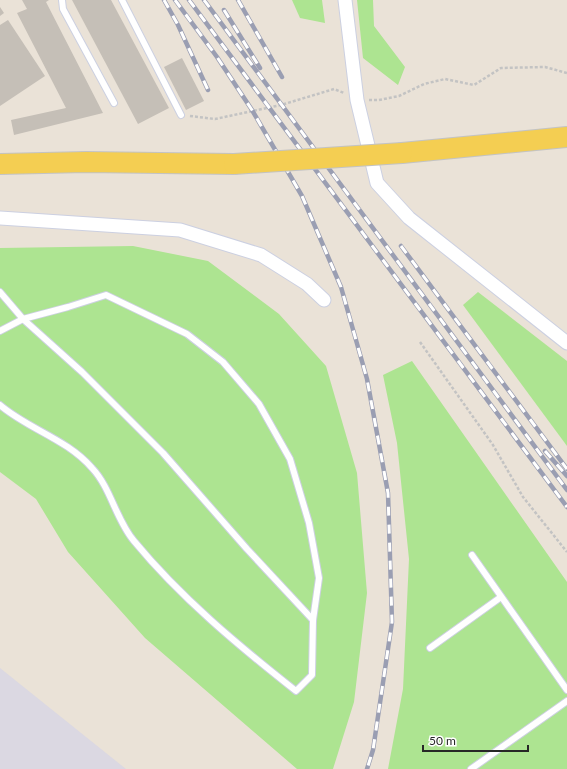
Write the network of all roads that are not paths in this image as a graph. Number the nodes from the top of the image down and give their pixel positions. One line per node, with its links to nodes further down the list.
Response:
1 (62, 0): 4 (lane)
2 (122, 0): 5 (lane)
3 (345, 0): 13 (street)
4 (114, 103)
5 (181, 115)
6 (567, 137): 7 (main road, bridge)
7 (0, 164)
8 (0, 218): 10 (street)
9 (0, 292): 11 (lane)
10 (324, 300)
11 (23, 319): 12 (lane); 17 (lane); 17 (lane)
12 (0, 331)
13 (567, 343)
14 (0, 405): 17 (lane)
15 (472, 555): 16 (lane)
16 (501, 597): 18 (lane); 19 (lane)
17 (313, 620)
18 (430, 648)
19 (567, 690)
20 (567, 701): 21 (lane)
21 (470, 769)

